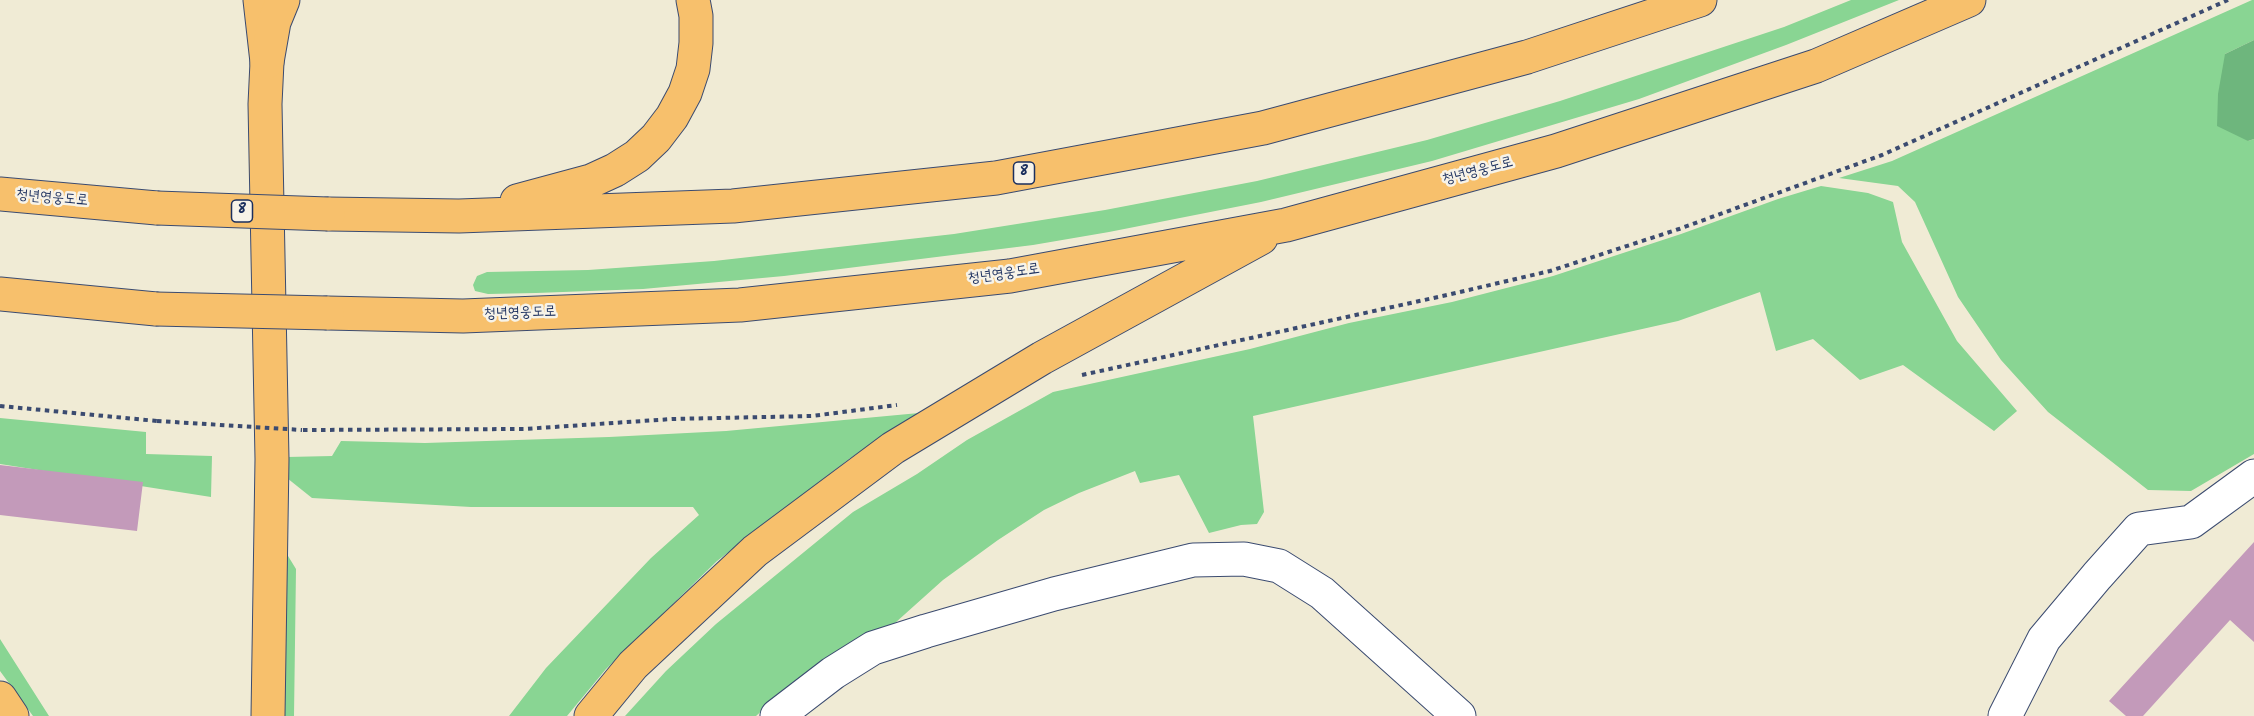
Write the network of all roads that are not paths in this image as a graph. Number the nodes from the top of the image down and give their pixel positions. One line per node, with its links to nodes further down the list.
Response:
1 (260, 0): 6 (main road)
2 (283, 0): 6 (main road)
3 (693, 0): 8 (main road)
4 (1700, 0): 8 (main road, 청년영웅도로 / 8)
5 (1969, 0): 9 (main road, 청년영웅도로)
6 (267, 62): 14 (main road)
7 (0, 194): 8 (main road, 청년영웅도로 / 8, bridge)
8 (459, 216)
9 (1286, 225): 10 (main road, 청년영웅도로, bridge); 15 (main road)
10 (0, 294)
11 (2254, 476): 18 (street)
12 (0, 698): 13 (main road)
13 (12, 716)
14 (268, 716)
15 (591, 716)
16 (777, 716): 17 (street)
17 (1459, 716)
18 (2005, 716)

